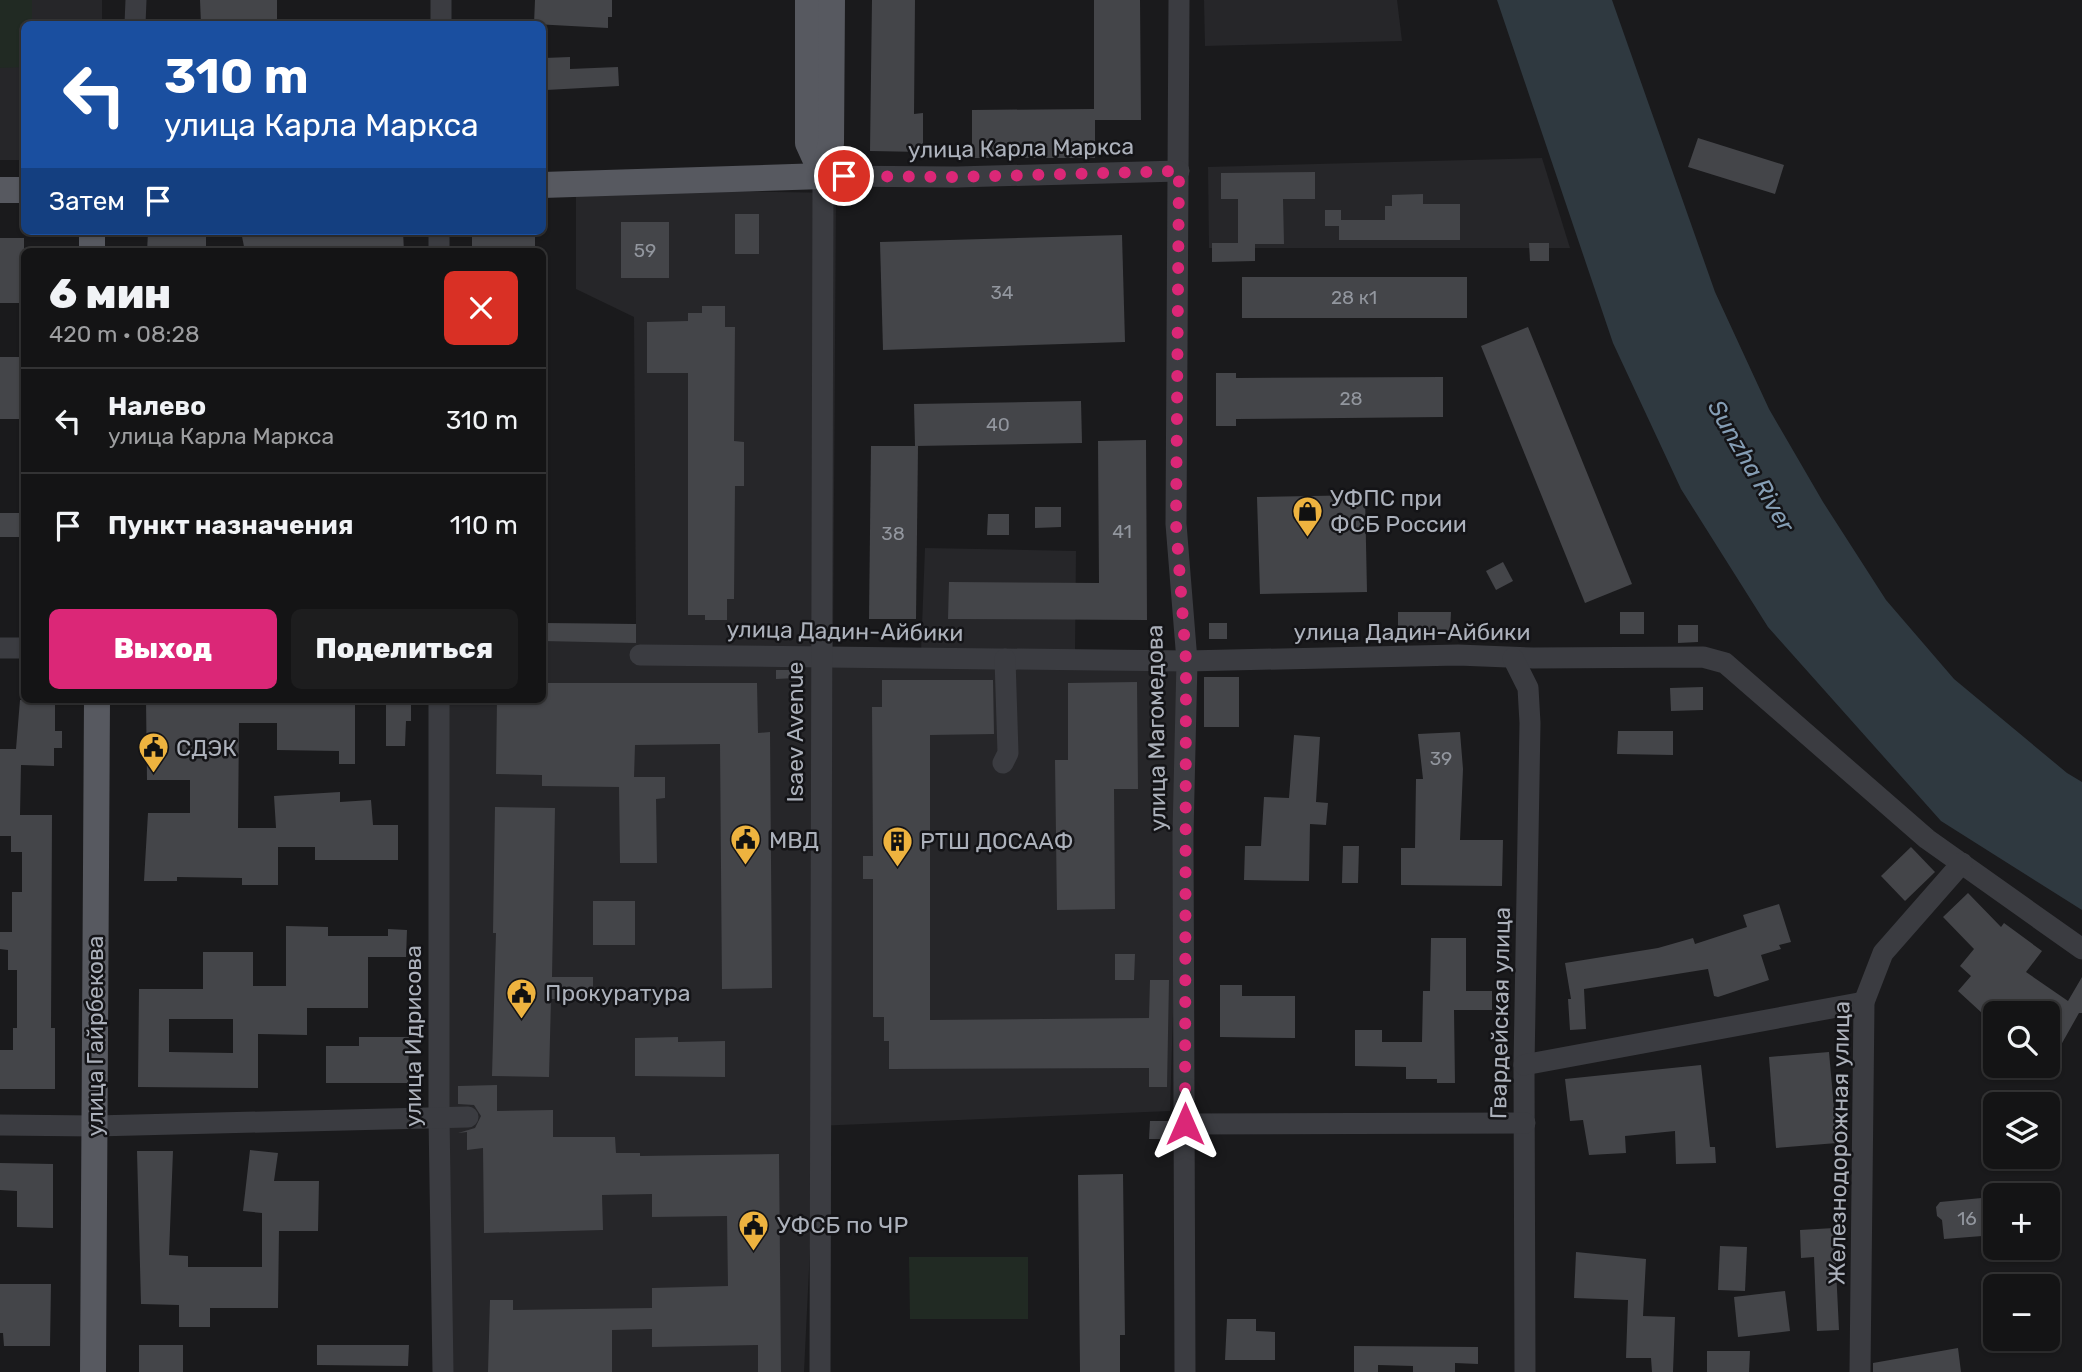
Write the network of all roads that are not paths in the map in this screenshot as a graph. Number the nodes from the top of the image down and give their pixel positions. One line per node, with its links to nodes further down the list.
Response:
1 (136, 0): 6 (street)
2 (441, 0): 7 (street)
3 (808, 0): 9 (main road)
4 (832, 0): 9 (main road)
5 (1179, 0): 8 (street, улица Магомедова)
6 (135, 21)
7 (441, 21)
8 (1179, 171): 9 (street, улица Карла Маркса); 19 (street, улица Магомедова)
9 (823, 176): 10 (main road); 16 (street, Isaev Avenue)
10 (546, 185)
11 (0, 190): 12 (main road)
12 (21, 190)
13 (0, 648): 14 (street)
14 (21, 648)
15 (640, 655): 16 (street, улица Дадин-Айбики)
16 (822, 658): 18 (street, улица Дадин-Айбики); 35 (street, Isaev Avenue)
17 (1513, 658): 19 (street, улица Дадин-Айбики); 23 (street, улица Дадин-Айбики); 26 (street, Гвардейская улица)
18 (1005, 659): 19 (street, улица Дадин-Айбики); 22 (street)
19 (1186, 661): 30 (street, улица Магомедова)
20 (97, 703): 32 (main road, улица Гайрбекова)
21 (439, 703): 27 (street, улица Идрисова)
22 (1003, 764)
23 (1962, 863): 24 (street, улица Дадин-Айбики); 25 (street, Железнодорожная улица)
24 (2082, 949)
25 (1864, 1002): 26 (street); 38 (street, Железнодорожная улица)
26 (1524, 1065): 29 (street, Гвардейская улица)
27 (439, 1117): 28 (street); 32 (street); 34 (street, улица Идрисова)
28 (468, 1117)
29 (1525, 1123): 30 (street); 37 (street, Гвардейская улица)
30 (1185, 1124): 36 (street, улица Магомедова)
31 (0, 1125): 32 (street)
32 (95, 1126): 33 (main road, улица Гайрбекова)
33 (93, 1372)
34 (443, 1372)
35 (820, 1372)
36 (1185, 1372)
37 (1525, 1372)
38 (1860, 1372)

